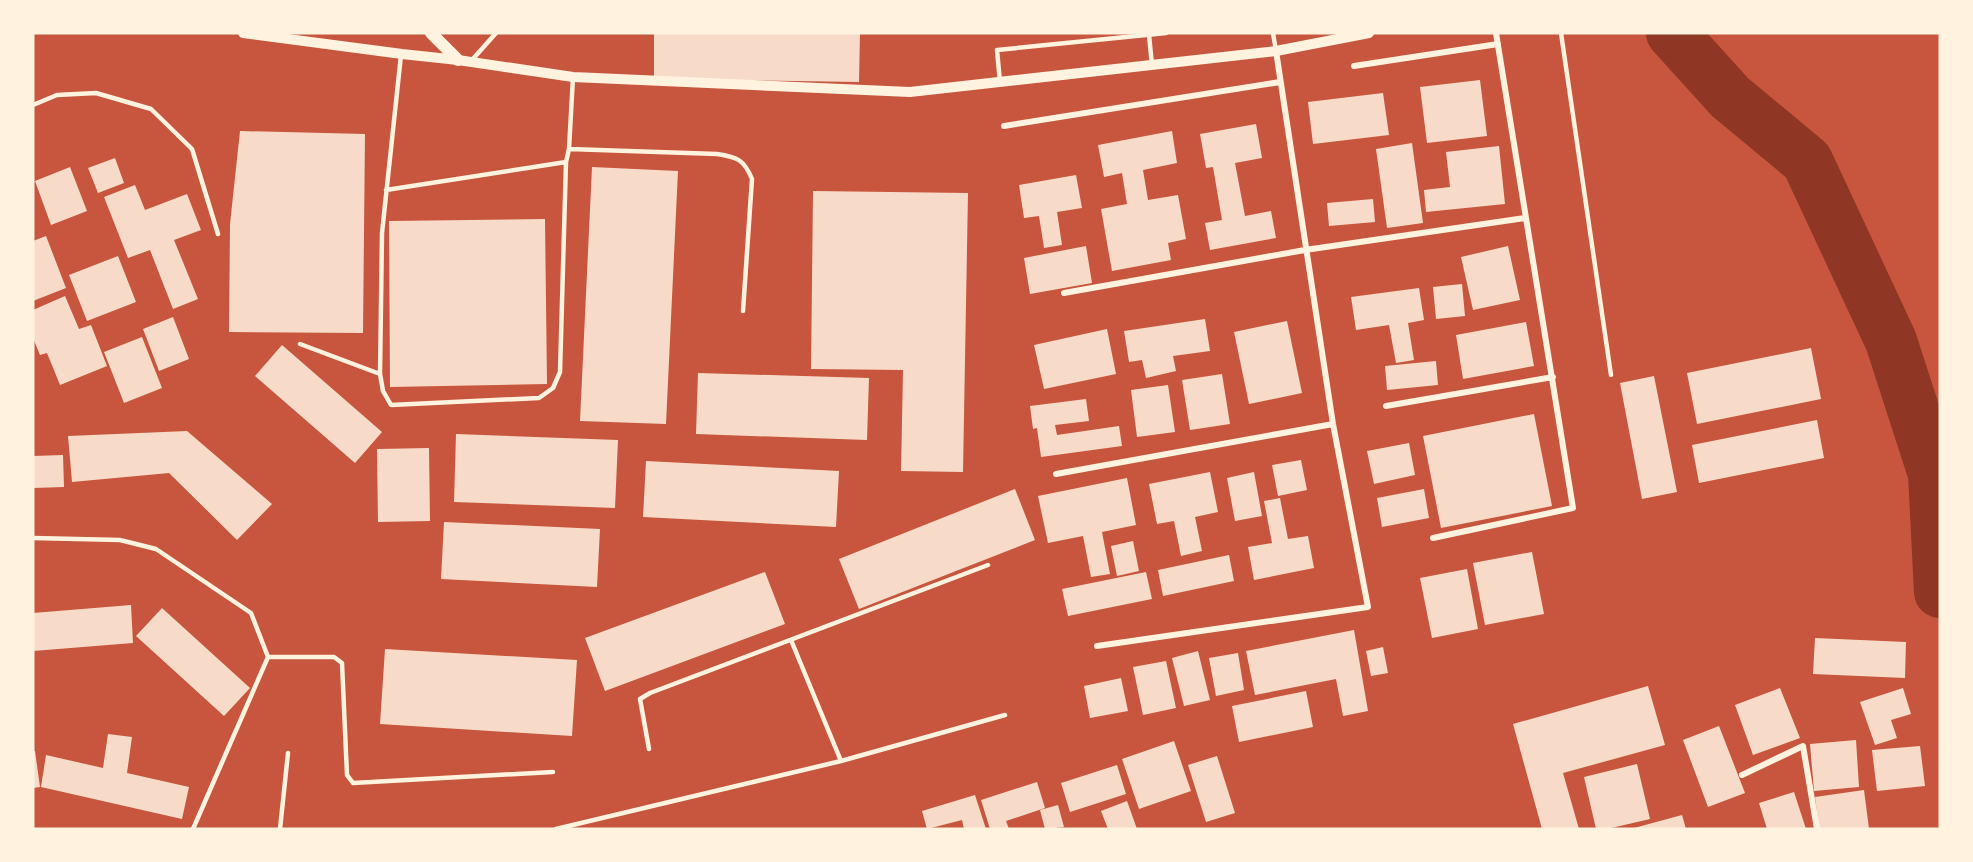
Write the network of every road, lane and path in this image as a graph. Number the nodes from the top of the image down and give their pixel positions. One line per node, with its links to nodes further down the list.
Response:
1 (243, 33): 12 (street)
2 (431, 33): 13 (main road)
3 (496, 33): 13 (lane)
4 (1166, 33): 9 (lane)
5 (1273, 33): 11 (lane)
6 (1369, 33): 11 (street)
7 (1496, 33): 10 (street)
8 (1561, 33): 31 (lane)
9 (1149, 35): 14 (lane); 17 (lane)
10 (1498, 44): 15 (street); 24 (street)
11 (1276, 51): 14 (street); 18 (street)
12 (402, 54): 13 (street); 23 (lane)
13 (464, 61): 16 (street)
14 (1152, 65): 17 (street)
15 (1354, 66)
16 (573, 77): 17 (street); 21 (lane)
17 (1000, 81)
18 (1280, 82): 20 (street); 26 (street)
19 (33, 105): 25 (lane)
20 (1004, 126)
21 (569, 149): 22 (lane); 28 (lane)
22 (566, 162): 23 (lane); 30 (lane)
23 (386, 190): 30 (lane)
24 (1525, 218): 26 (street); 32 (street)
25 (218, 234)
26 (1305, 250): 27 (street); 34 (street)
27 (1064, 293)
28 (743, 311)
29 (300, 344): 30 (lane)
30 (380, 374)
31 (1611, 375)
32 (1553, 377): 33 (street); 37 (street)
33 (1386, 406)
34 (1333, 424): 35 (street); 40 (street)
35 (1056, 474)
36 (33, 538): 41 (lane)
37 (1433, 538)
38 (988, 565): 39 (lane)
39 (790, 640): 43 (lane); 45 (lane)
40 (1097, 646)
41 (268, 657): 46 (lane); 48 (lane)
42 (1005, 715): 45 (lane)
43 (649, 749)
44 (288, 753): 49 (lane)
45 (841, 761): 50 (lane)
46 (553, 772)
47 (1743, 775): 51 (street)
48 (193, 829)
49 (280, 829)
50 (556, 829)
51 (1817, 829)

